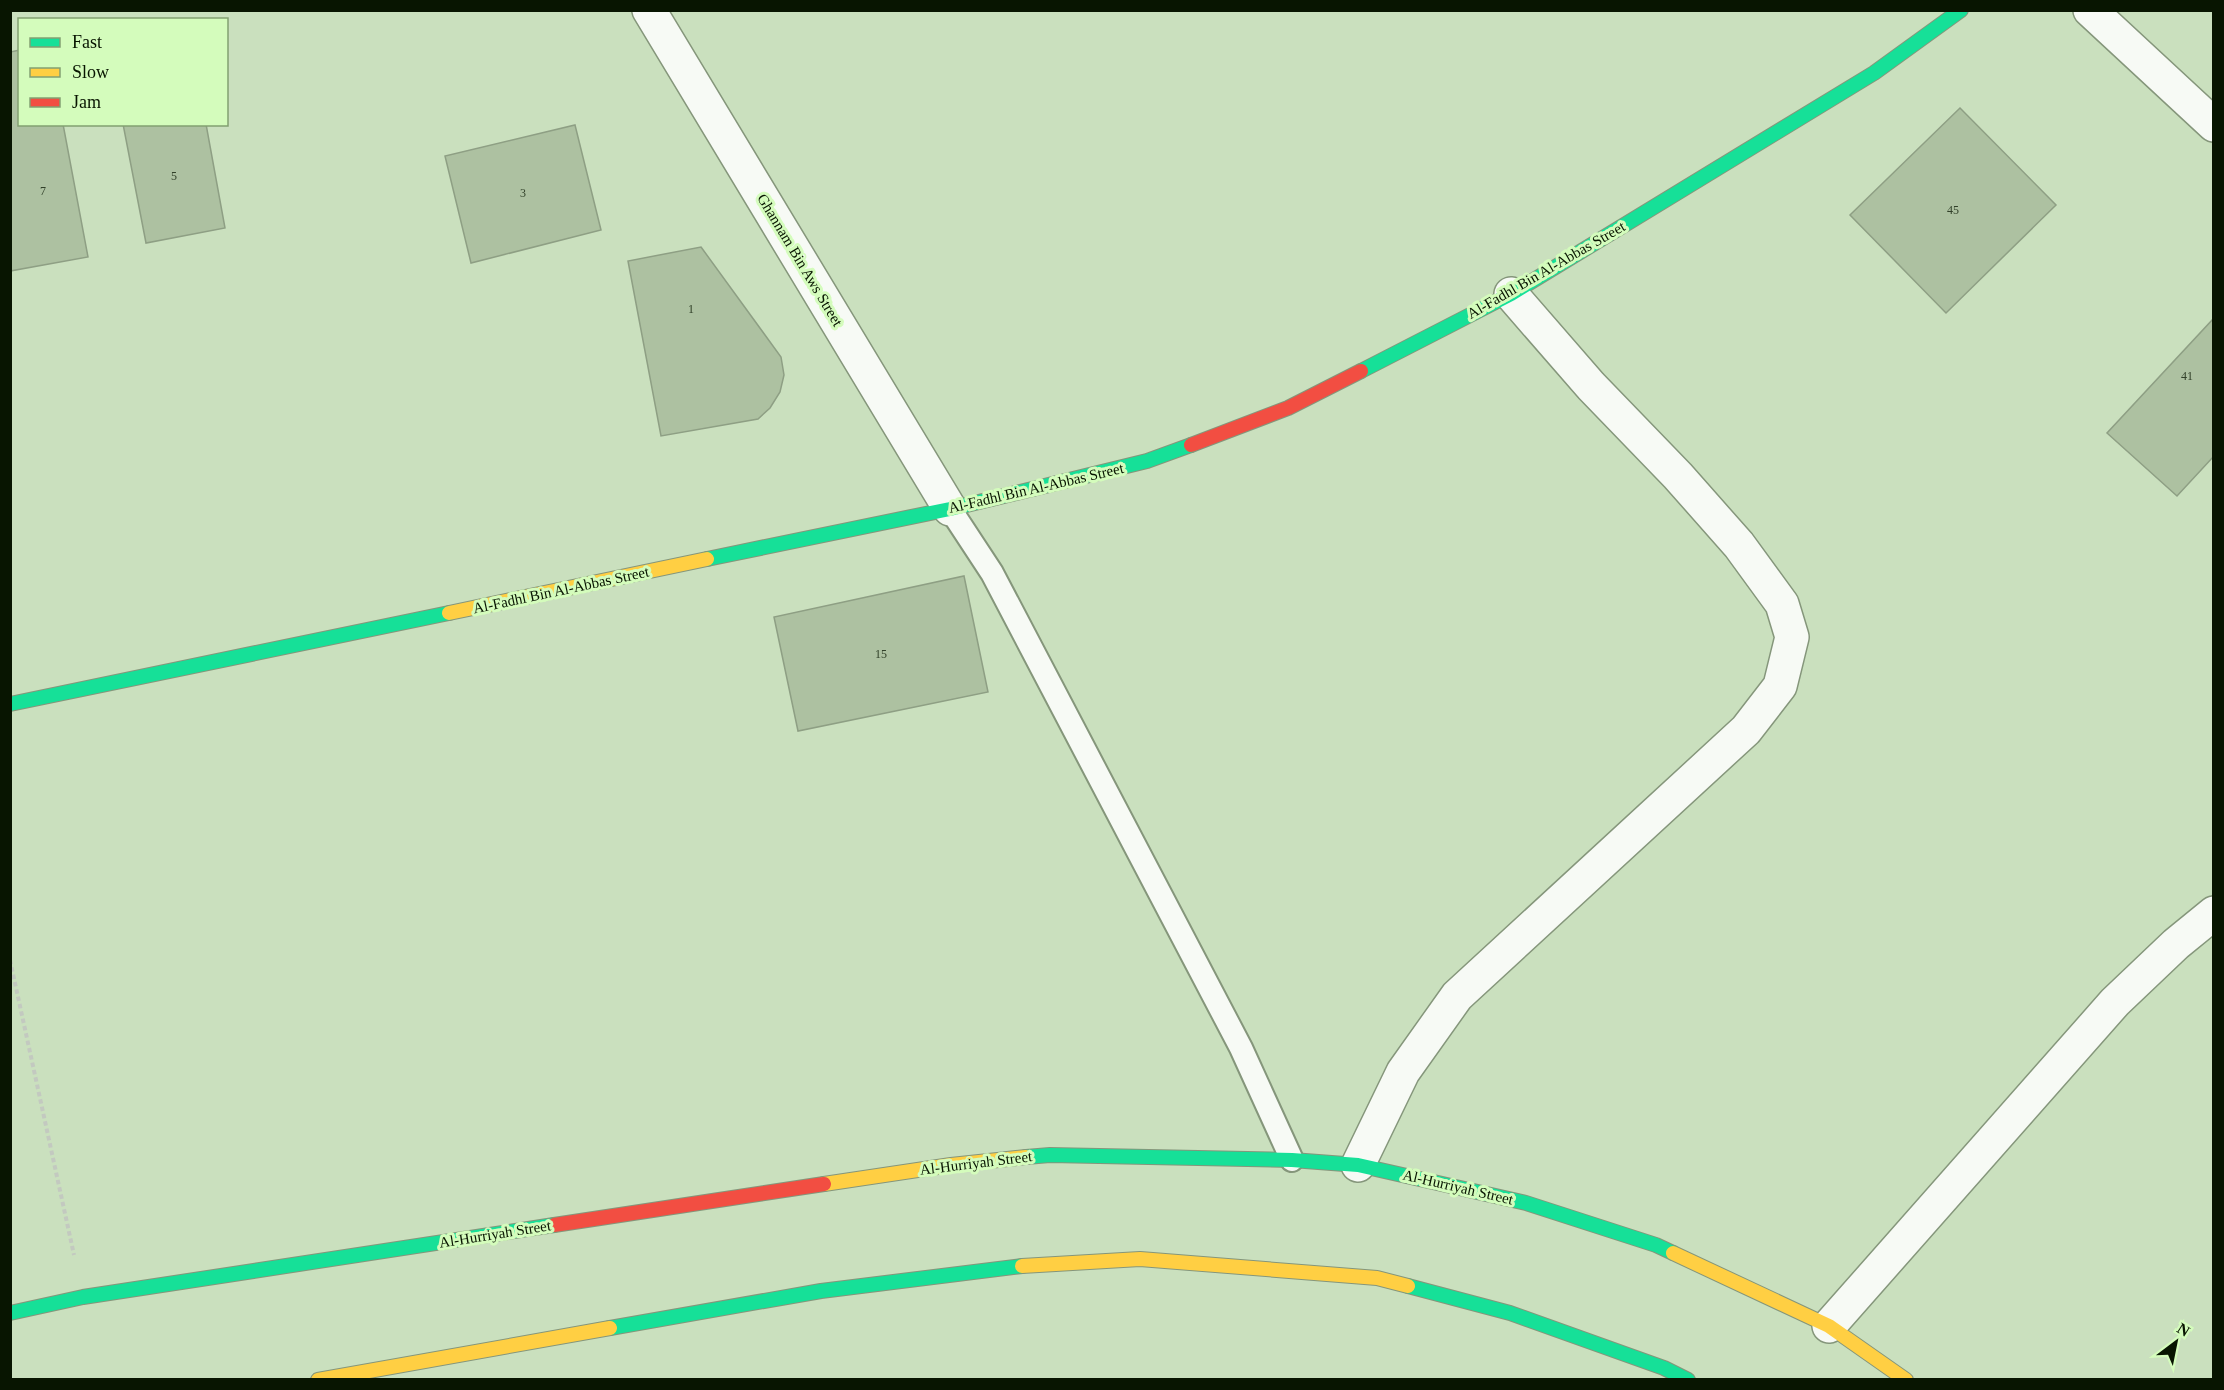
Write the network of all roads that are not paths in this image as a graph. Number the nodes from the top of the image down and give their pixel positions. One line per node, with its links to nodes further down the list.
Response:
1 (649, 10): 6 (street, Ghannam Bin Aws Street)
2 (1961, 10): 5 (main road, Al-Fadhl Bin Al-Abbas Street)
3 (2090, 10): 4 (street)
4 (2214, 125)
5 (1512, 294): 6 (main road, Al-Fadhl Bin Al-Abbas Street); 10 (street)
6 (950, 509): 7 (main road, Al-Fadhl Bin Al-Abbas Street); 9 (lane)
7 (10, 704)
8 (2214, 913): 12 (street)
9 (1292, 1160): 10 (main road, Al-Hurriyah Street); 11 (main road, Al-Hurriyah Street)
10 (1358, 1165): 12 (main road, Al-Hurriyah Street)
11 (10, 1313)
12 (1829, 1326): 15 (main road, Al-Hurriyah Street)
13 (1673, 1376): 14 (main road)
14 (318, 1380)
15 (1906, 1380)

